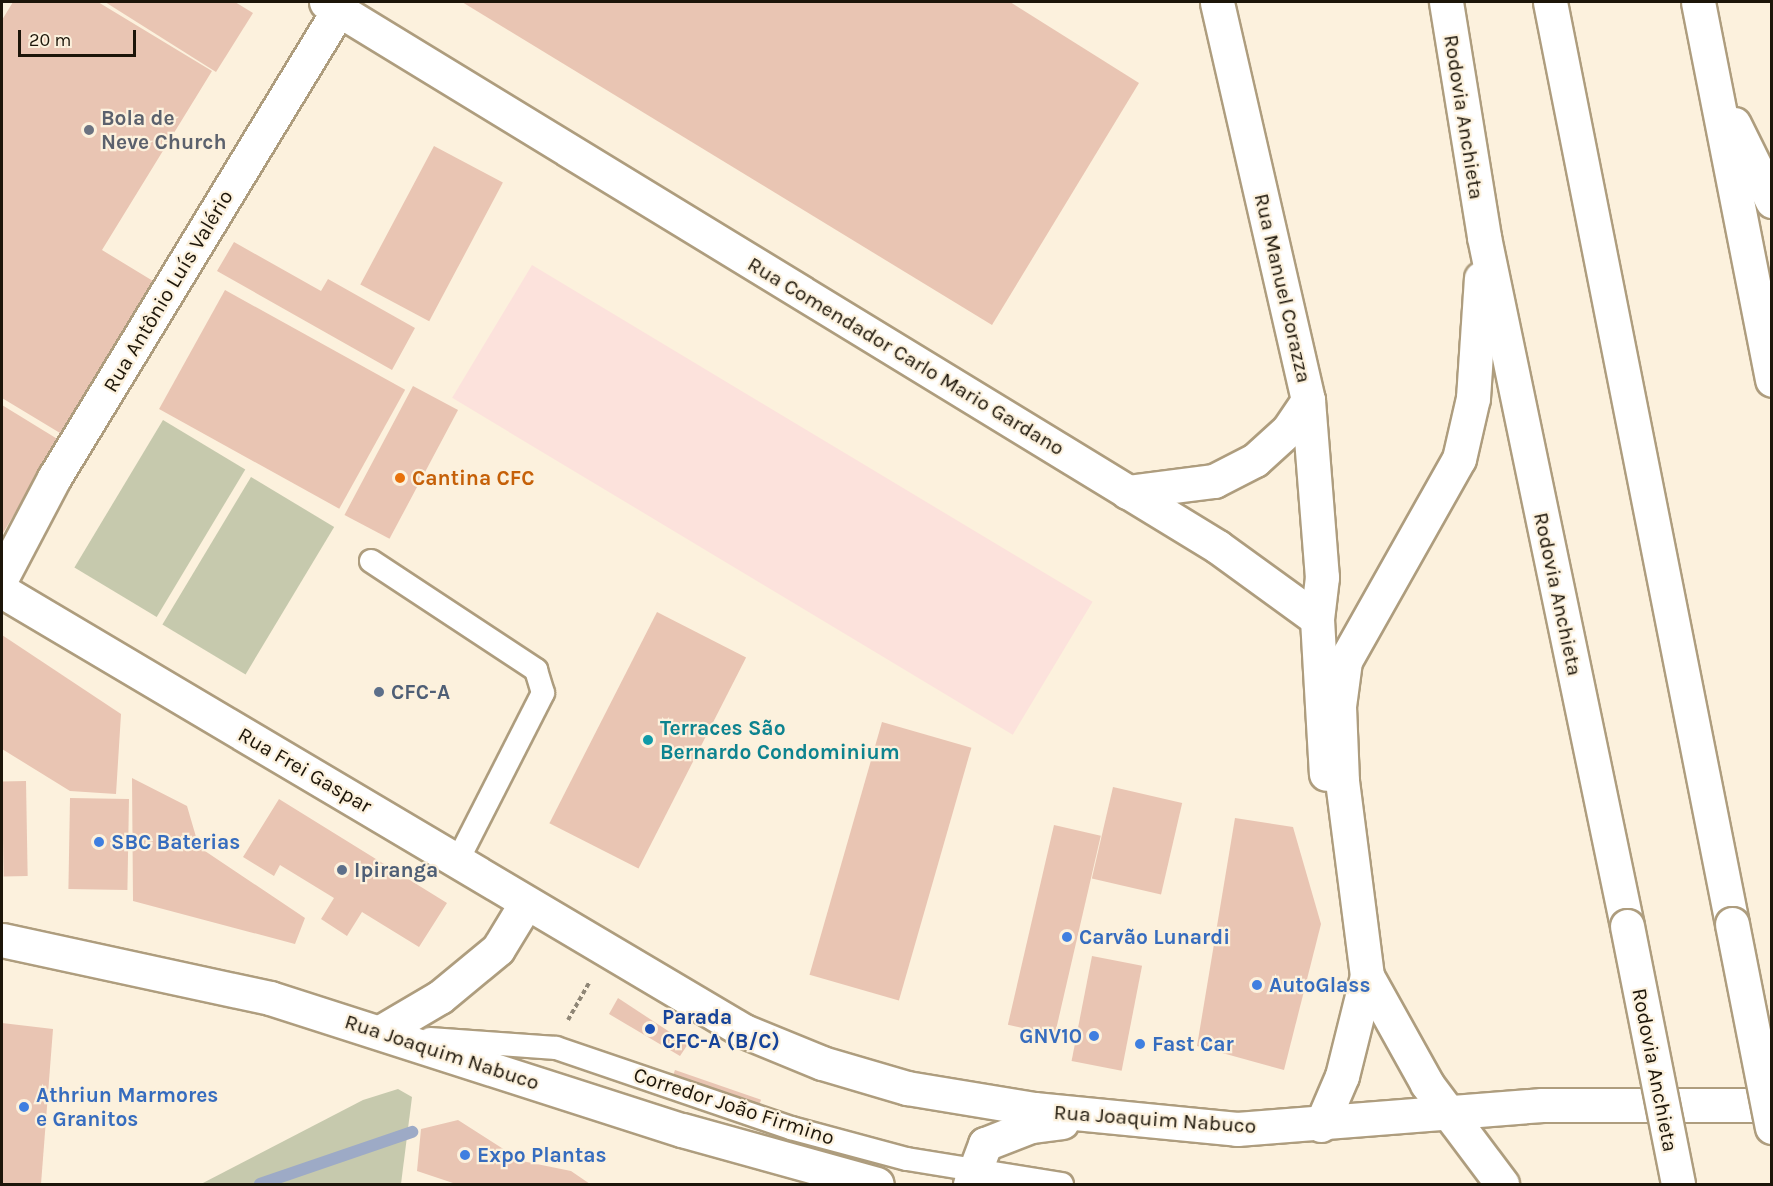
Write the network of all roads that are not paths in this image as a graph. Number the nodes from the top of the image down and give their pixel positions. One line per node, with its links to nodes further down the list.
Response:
1 (1217, 2): 10 (main road, Rua Manuel Corazza)
2 (1446, 2): 8 (main road, Rodovia Anchieta)
3 (1550, 2): 27 (main road, bridge)
4 (1698, 2): 6 (main road)
5 (333, 5): 11 (main road, Rua Comendador Carlo Mario Gardano); 13 (main road, Rua Antônio Luís Valério)
6 (1715, 85): 7 (main road); 9 (main road)
7 (1772, 201)
8 (1484, 237): 16 (main road); 32 (main road, Rodovia Anchieta, bridge)
9 (1772, 380)
10 (1308, 400): 11 (main road, Rua Manuel Corazza); 15 (main road)
11 (1127, 492): 15 (main road, Rua Comendador Carlo Mario Gardano)
12 (371, 561): 17 (lane)
13 (2, 576)
14 (2, 591): 17 (main road, Rua Frei Gaspar)
15 (1317, 619): 16 (main road)
16 (1345, 802): 21 (main road)
17 (458, 860): 18 (main road, Rua Frei Gaspar)
18 (526, 903): 20 (main road, Rua Frei Gaspar); 22 (main road)
19 (2, 940): 22 (main road, Rua Joaquim Nabuco)
20 (608, 950): 25 (main road, Rua Joaquim Nabuco)
21 (1367, 976): 24 (main road); 26 (main road)
22 (393, 1034): 28 (lane, Corredor João Firmino); 29 (main road, Rua Joaquim Nabuco)
23 (1772, 1105): 24 (main road, Rua Joaquim Nabuco)
24 (1448, 1114): 26 (main road, Rua Joaquim Nabuco); 31 (main road)
25 (1111, 1116): 26 (main road, Rua Joaquim Nabuco); 28 (main road)
26 (1321, 1125)
27 (1772, 1127)
28 (973, 1177): 30 (lane, Corredor João Firmino)
29 (877, 1185)
30 (1062, 1185)
31 (1502, 1185)
32 (1678, 1185)

